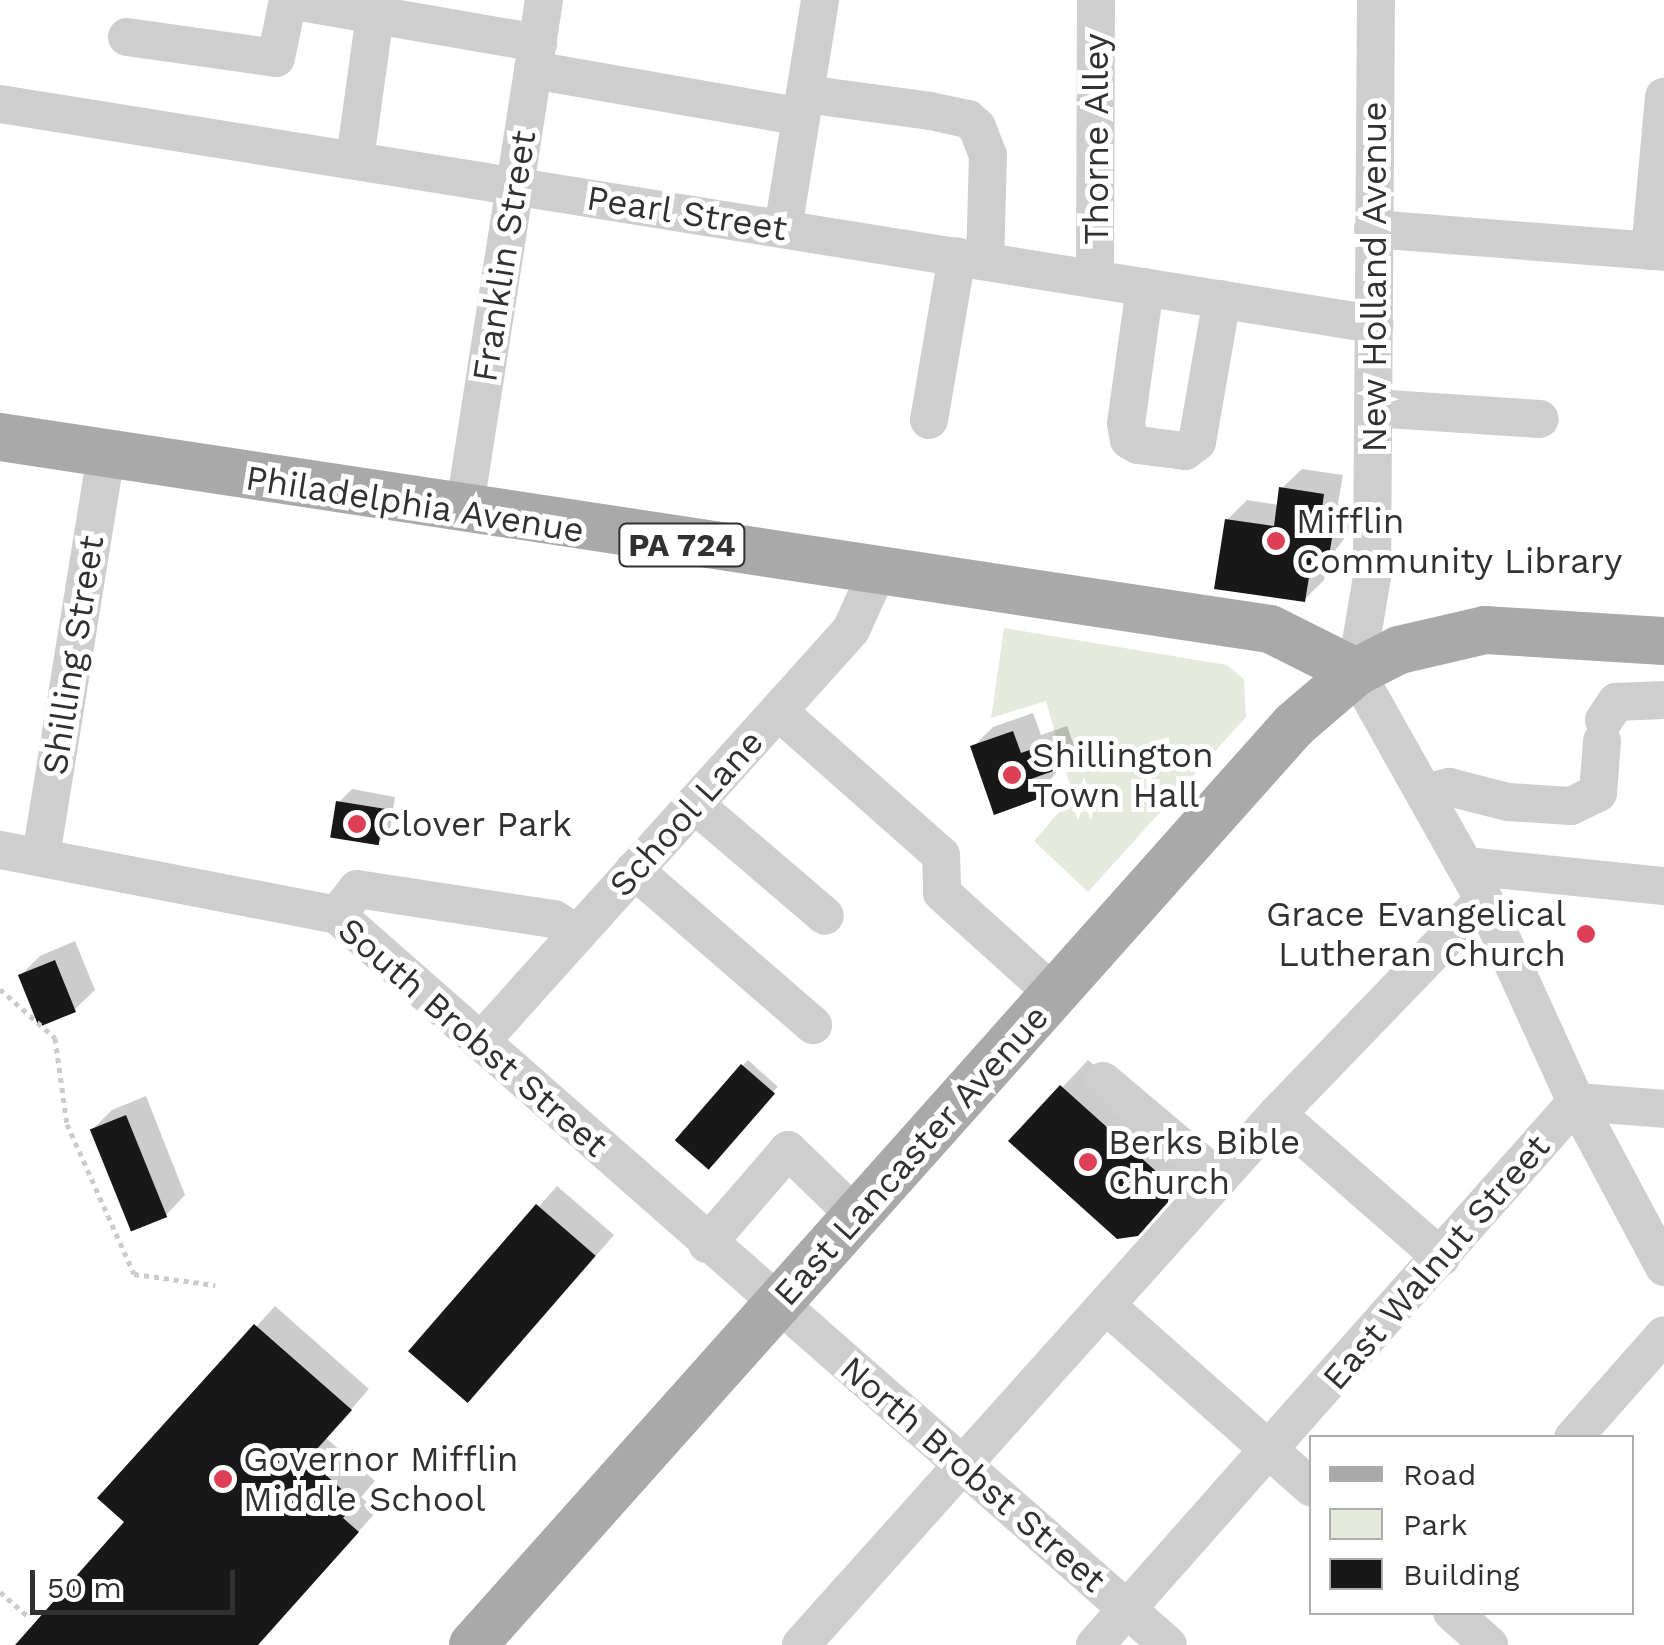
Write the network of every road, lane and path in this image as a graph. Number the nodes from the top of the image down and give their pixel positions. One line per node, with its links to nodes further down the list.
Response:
1 (288, 0): 6 (street); 7 (street)
2 (544, 0): 8 (street, Franklin Street)
3 (820, 0): 11 (street)
4 (1096, 0): 18 (street, Thorne Alley)
5 (1376, 0): 15 (street, New Holland Avenue)
6 (375, 15): 8 (street); 12 (street)
7 (127, 37)
8 (536, 56): 11 (street); 13 (street, Franklin Street)
9 (1664, 97): 16 (street)
10 (0, 104): 12 (street, Pearl Street)
11 (803, 106): 14 (street); 17 (street)
12 (355, 160): 13 (street, Pearl Street)
13 (514, 185): 14 (street, Pearl Street); 27 (street, Franklin Street)
14 (783, 229): 17 (street, Pearl Street)
15 (1374, 229): 16 (street); 21 (street, New Holland Avenue)
16 (1657, 251)
17 (971, 259): 18 (street, Pearl Street); 24 (street)
18 (1095, 279): 19 (street, Pearl Street)
19 (1145, 287): 20 (street, Pearl Street); 20 (street)
20 (1222, 299): 21 (street, Pearl Street)
21 (1374, 324): 22 (street, New Holland Avenue)
22 (1373, 408): 23 (street); 30 (street, New Holland Avenue)
23 (1540, 419)
24 (930, 420)
25 (0, 437): 26 (main road, Philadelphia Avenue / PA 724)
26 (106, 454): 27 (main road, Philadelphia Avenue / PA 724); 37 (street, Shilling Street)
27 (464, 512): 28 (main road, Philadelphia Avenue / PA 724)
28 (876, 574): 30 (main road, Philadelphia Avenue / PA 724); 32 (street, School Lane)
29 (1648, 640): 30 (main road, East Lancaster Avenue); 33 (street)
30 (1356, 672): 34 (street); 46 (main road, East Lancaster Avenue)
31 (1664, 700): 33 (street)
32 (778, 711): 35 (street, School Lane); 46 (street)
33 (1607, 721): 34 (street)
34 (1426, 793): 38 (street)
35 (694, 804): 39 (street, School Lane); 43 (street)
36 (0, 850): 37 (street, South Brobst Street)
37 (40, 856): 42 (street, South Brobst Street)
38 (1466, 866): 40 (street); 41 (street)
39 (634, 870): 44 (street, School Lane); 47 (street)
40 (1664, 886)
41 (1484, 900): 50 (street); 52 (street)
42 (338, 915): 44 (street); 48 (street, South Brobst Street)
43 (825, 916)
44 (577, 934): 48 (street, School Lane)
45 (0, 989): 58 (path)
46 (1054, 994): 54 (main road, East Lancaster Avenue)
47 (813, 1024)
48 (481, 1041): 55 (street, South Brobst Street)
49 (1103, 1081): 53 (street)
50 (1576, 1102): 51 (street); 56 (street, East Walnut Street); 57 (street)
51 (1664, 1109)
52 (1276, 1114): 53 (street); 56 (street)
53 (1218, 1179): 60 (street)
54 (857, 1217): 55 (street); 59 (main road, East Lancaster Avenue)
55 (707, 1244): 59 (street, South Brobst Street)
56 (1441, 1257): 63 (street, East Walnut Street)
57 (1664, 1267)
58 (215, 1285)
59 (778, 1304): 64 (street, North Brobst Street); 71 (main road, East Lancaster Avenue)
60 (1107, 1306): 63 (street); 64 (street)
61 (1664, 1335): 62 (street)
62 (1576, 1435)
63 (1270, 1450): 65 (street); 67 (street, East Walnut Street)
64 (964, 1465): 67 (street, North Brobst Street); 70 (street)
65 (1309, 1485)
66 (0, 1592): 69 (path)
67 (1127, 1609): 72 (street, East Walnut Street); 73 (street, North Brobst Street)
68 (1455, 1615): 74 (street)
69 (30, 1618)
70 (818, 1639)
71 (473, 1645)
72 (1095, 1645)
73 (1168, 1645)
74 (1489, 1645)

